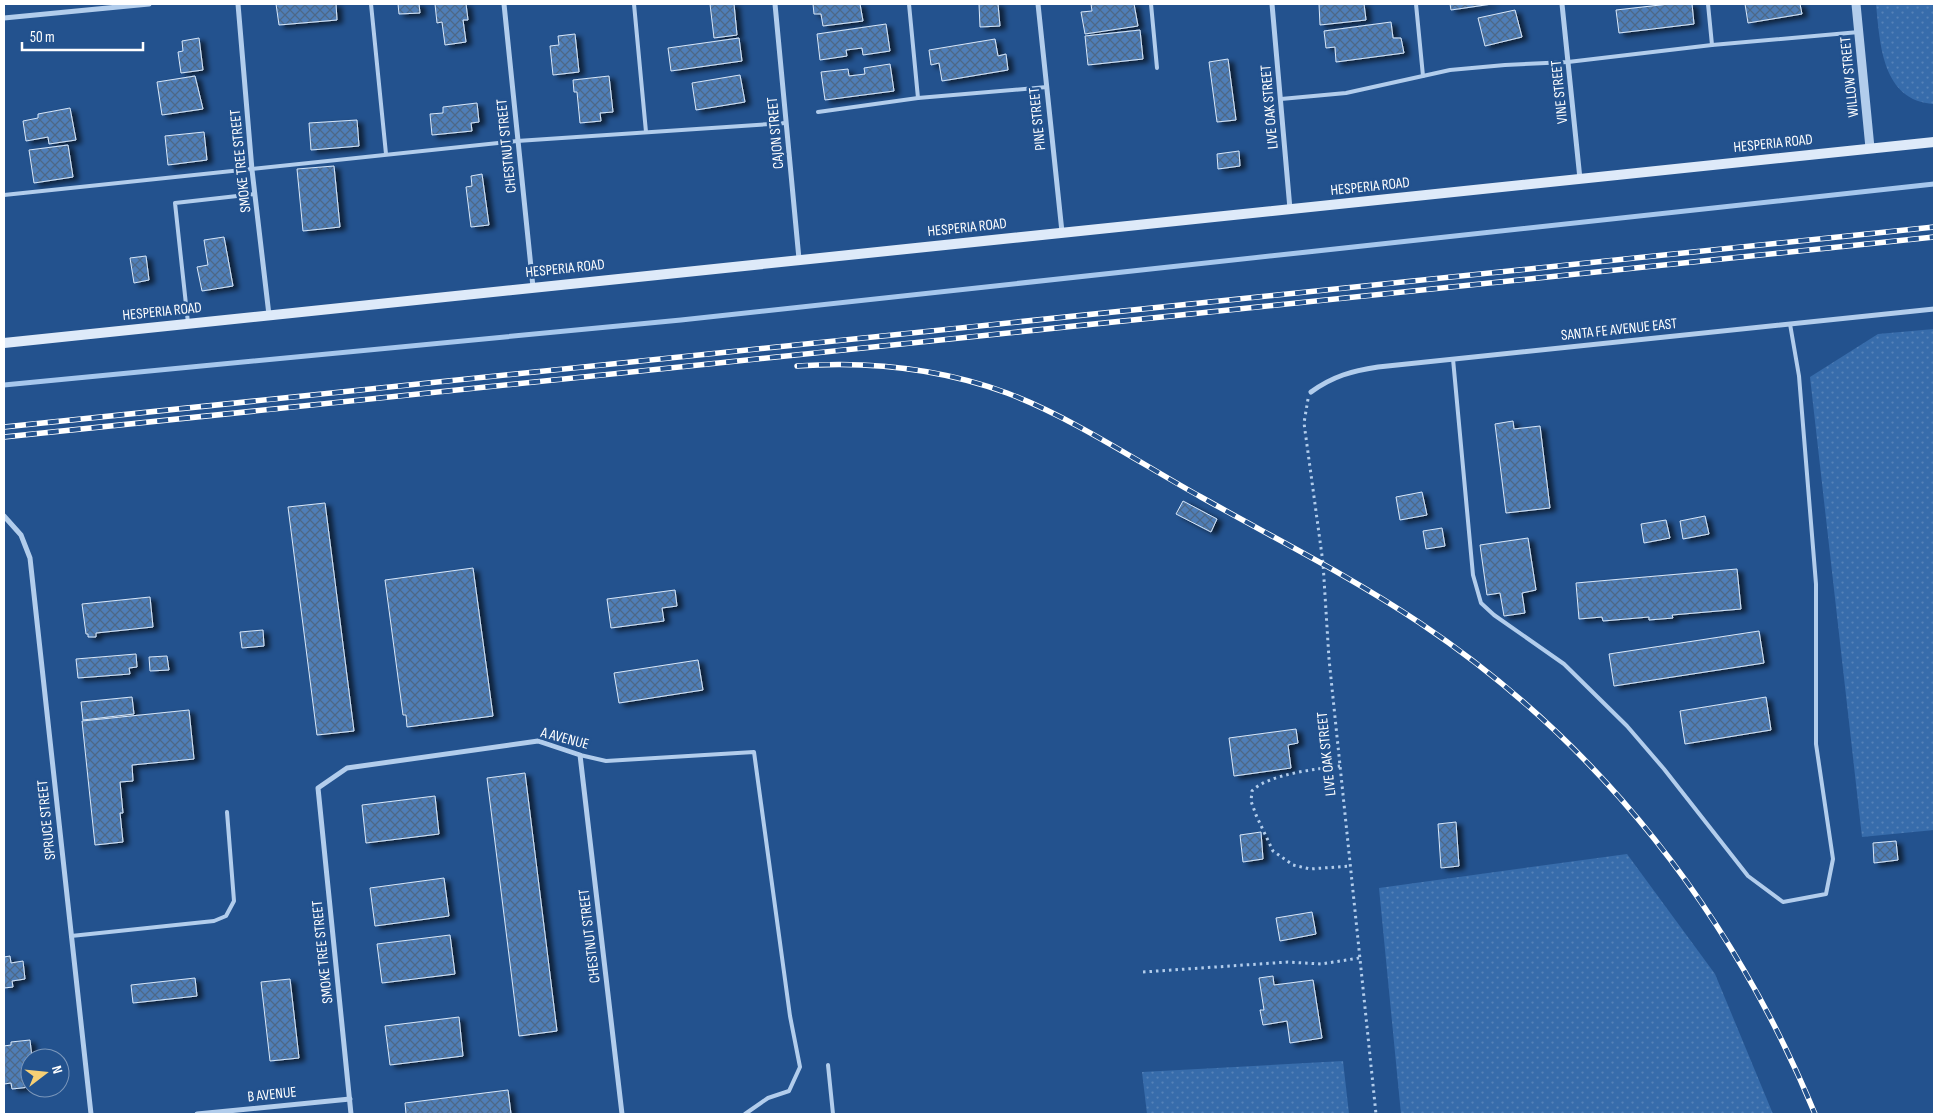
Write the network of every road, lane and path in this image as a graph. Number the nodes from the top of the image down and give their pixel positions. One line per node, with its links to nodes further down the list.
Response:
1 (149, 4): 15 (street)
2 (238, 4): 32 (street, SMOKE TREE STREET)
3 (371, 4): 31 (lane)
4 (504, 4): 28 (street, CHESTNUT STREET)
5 (634, 4): 27 (lane)
6 (775, 4): 26 (street, CAJON STREET)
7 (909, 4): 23 (lane)
8 (1038, 4): 22 (street, PINE STREET)
9 (1151, 4): 20 (lane)
10 (1272, 4): 24 (street, LIVE OAK STREET)
11 (1416, 4): 21 (lane)
12 (1562, 4): 19 (street, VINE STREET)
13 (1708, 4): 18 (lane)
14 (1856, 4): 17 (street, WILLOW STREET)
15 (104, 6): 16 (street)
16 (4, 18)
17 (1858, 32): 18 (lane); 30 (street, WILLOW STREET)
18 (1712, 45): 19 (lane)
19 (1568, 62): 21 (lane); 33 (street, VINE STREET)
20 (1157, 68)
21 (1423, 76): 24 (lane)
22 (1046, 87): 23 (lane); 37 (street, PINE STREET)
23 (918, 98): 25 (lane)
24 (1281, 99): 36 (street, LIVE OAK STREET)
25 (818, 112)
26 (786, 123): 27 (lane); 38 (street, CAJON STREET)
27 (646, 132): 28 (lane)
28 (518, 141): 31 (lane); 39 (street, CHESTNUT STREET)
29 (1934, 142): 30 (main road, HESPERIA ROAD)
30 (1870, 148): 33 (main road, HESPERIA ROAD)
31 (386, 154): 32 (lane)
32 (252, 170): 34 (street, SMOKE TREE STREET); 35 (lane)
33 (1580, 178): 36 (main road, HESPERIA ROAD)
34 (255, 194): 41 (street, SMOKE TREE STREET); 42 (lane)
35 (4, 195)
36 (1290, 209): 37 (main road, HESPERIA ROAD)
37 (1062, 232): 38 (main road, HESPERIA ROAD)
38 (799, 259): 39 (main road, HESPERIA ROAD)
39 (533, 287): 41 (main road, HESPERIA ROAD)
40 (1934, 309): 43 (street, SANTA FE AVENUE EAST)
41 (269, 315): 42 (main road, HESPERIA ROAD)
42 (188, 323): 44 (main road, HESPERIA ROAD)
43 (1790, 324): 45 (street, SANTA FE AVENUE EAST); 45 (lane)
44 (4, 343)
45 (1453, 359): 46 (street, SANTA FE AVENUE EAST)
46 (1311, 392): 49 (path, LIVE OAK STREET)
47 (4, 516): 53 (street, SPRUCE STREET)
48 (580, 755): 50 (street, A AVENUE); 61 (street, CHESTNUT STREET); 62 (lane, A AVENUE)
49 (1340, 766): 52 (path, LIVE OAK STREET); 52 (path)
50 (318, 788): 57 (street, SMOKE TREE STREET)
51 (226, 812): 53 (lane)
52 (1350, 866): 54 (path, LIVE OAK STREET)
53 (71, 936): 58 (street, SPRUCE STREET)
54 (1359, 958): 55 (path); 64 (path, LIVE OAK STREET)
55 (1143, 972)
56 (828, 1065): 63 (lane)
57 (350, 1099): 59 (street, B AVENUE); 60 (street, SMOKE TREE STREET)
58 (91, 1114)
59 (197, 1114)
60 (351, 1114)
61 (622, 1114)
62 (745, 1114)
63 (833, 1114)
64 (1376, 1114)

